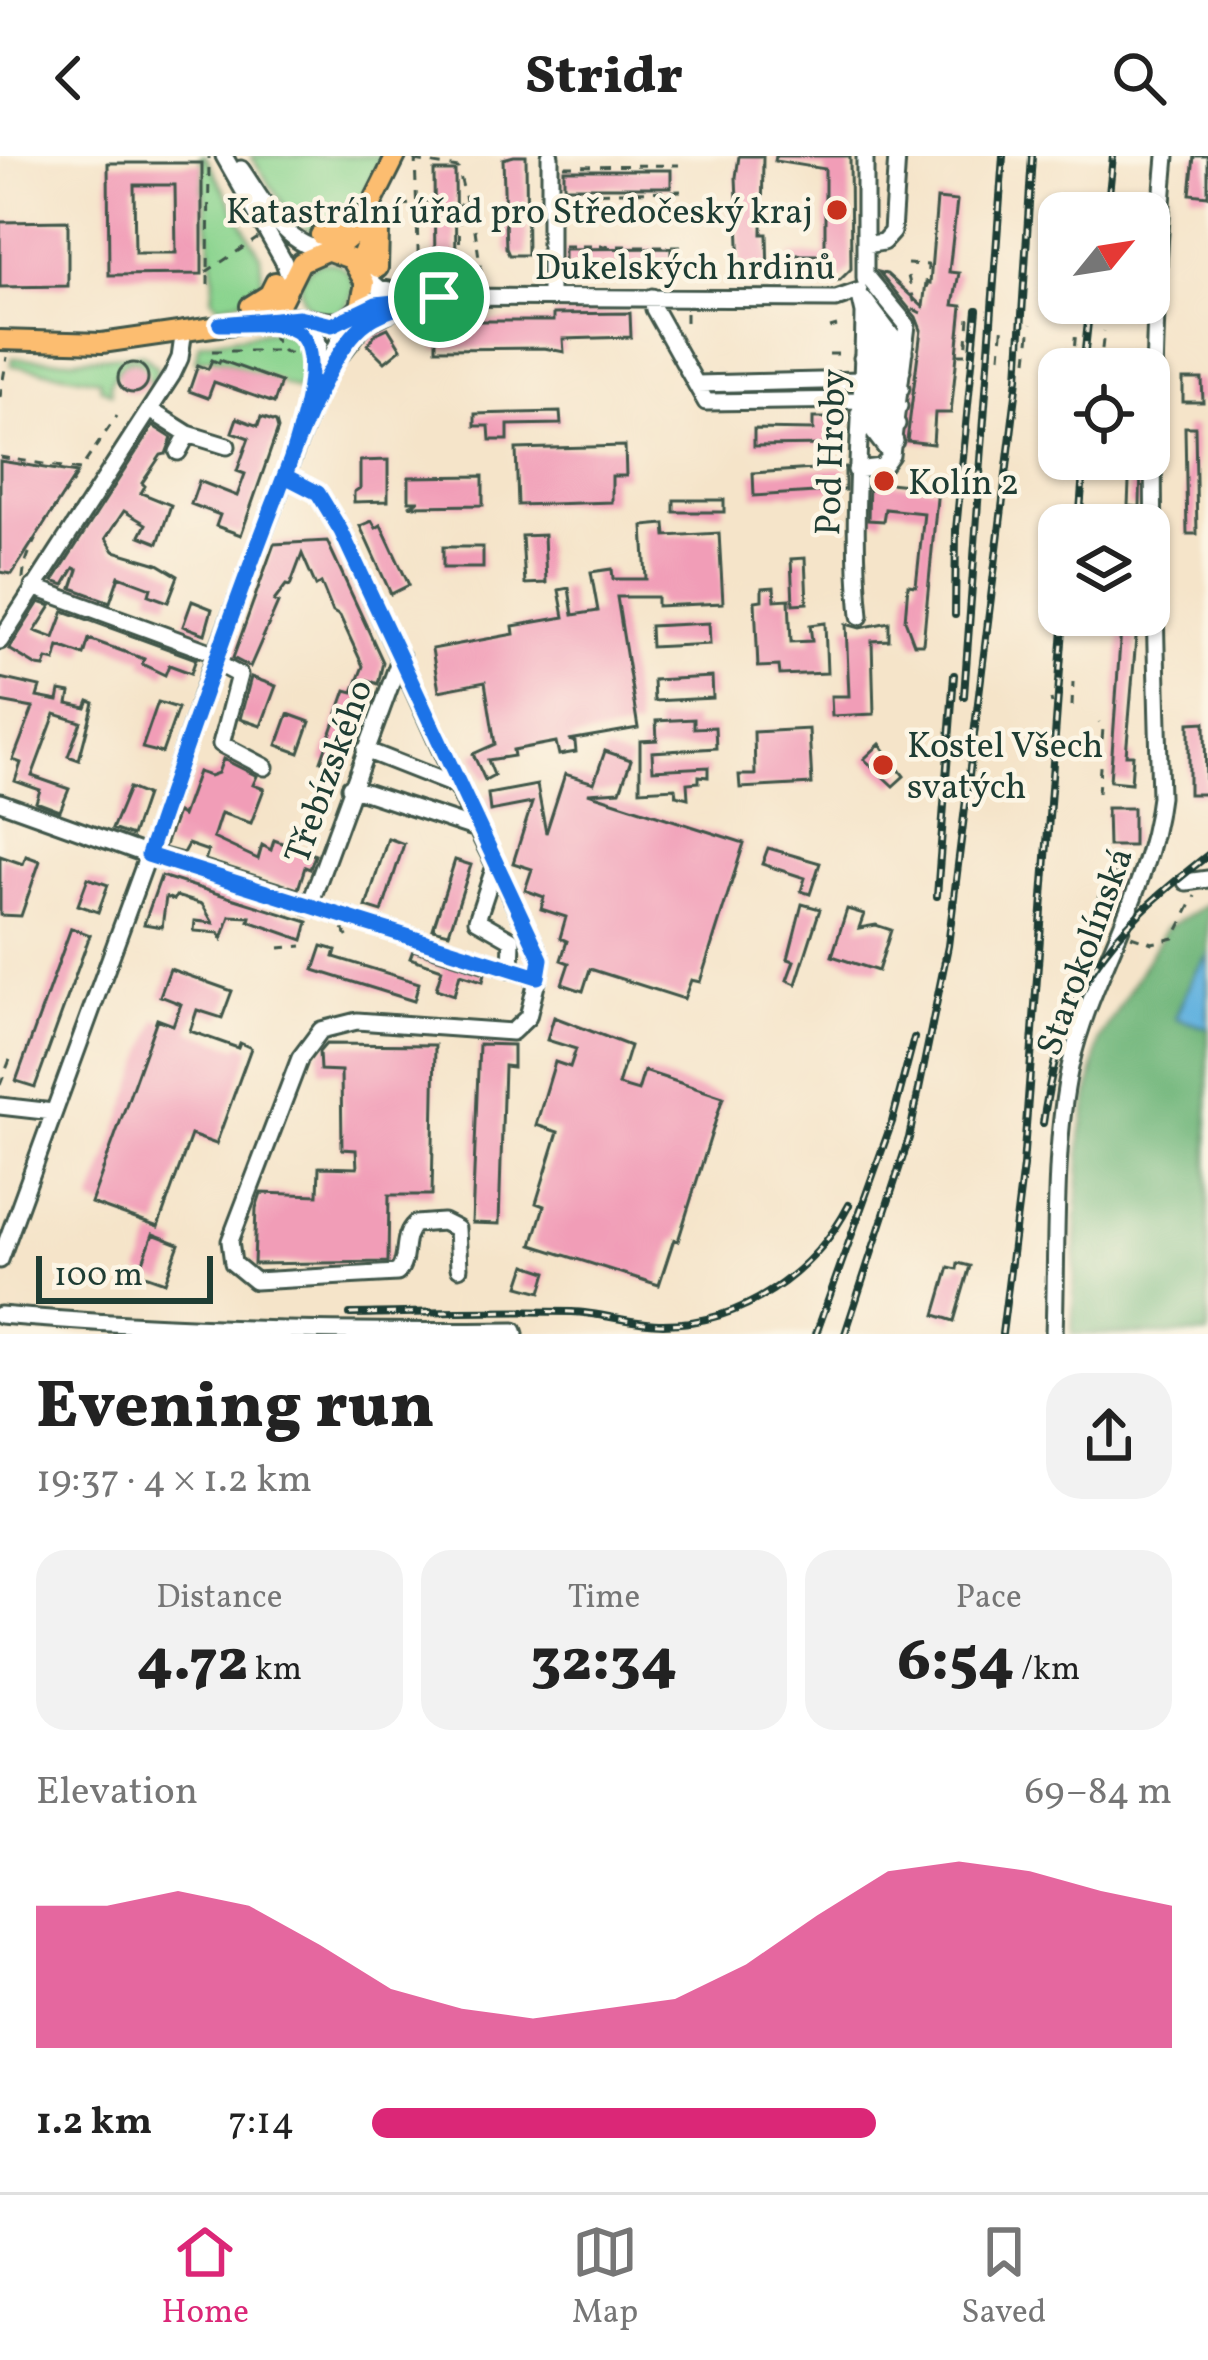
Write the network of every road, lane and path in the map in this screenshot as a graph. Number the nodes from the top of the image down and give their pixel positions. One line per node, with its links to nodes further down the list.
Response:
1 (583, 156): 13 (path)
2 (617, 156): 14 (path)
3 (650, 156): 11 (path)
4 (865, 156): 25 (street)
5 (896, 156): 25 (street)
6 (1166, 156): 108 (street, Starokolínská)
7 (208, 157): 31 (path)
8 (405, 157): 18 (path); 19 (path); 24 (main road); 30 (main road)
9 (550, 161): 13 (path); 16 (street)
10 (232, 162): 24 (street); 37 (street)
11 (650, 165): 12 (path); 14 (path)
12 (680, 165)
13 (583, 166): 14 (path)
14 (617, 166)
15 (682, 191): 16 (path)
16 (550, 193): 26 (street)
17 (435, 202): 18 (path)
18 (416, 204): 20 (path); 34 (path)
19 (467, 204): 35 (path); 36 (path)
20 (400, 205)
21 (292, 218): 22 (path)
22 (336, 221)
23 (256, 239): 31 (path)
24 (323, 243): 30 (main road); 37 (main road)
25 (865, 245): 32 (street)
26 (550, 246): 27 (path); 43 (street)
27 (686, 246)
28 (907, 264): 40 (path)
29 (736, 268): 38 (path)
30 (370, 270): 42 (street, Dukelských hrdinů); 47 (main road)
31 (206, 272): 39 (path)
32 (865, 274): 41 (street); 61 (street)
33 (908, 275): 46 (path)
34 (419, 278)
35 (460, 278)
36 (482, 278)
37 (283, 283): 50 (main road); 53 (main road)
38 (749, 283)
39 (208, 285)
40 (927, 288)
41 (859, 291): 44 (street, Dukelských hrdinů); 58 (street, Pod Hroby); 61 (street)
42 (439, 297): 43 (street, Dukelských hrdinů); 47 (street, Dukelských hrdinů)
43 (550, 297): 44 (street, Dukelských hrdinů)
44 (652, 297): 74 (street)
45 (686, 310): 56 (path)
46 (916, 311)
47 (360, 318): 53 (main road); 79 (street)
48 (969, 318): 69 (path)
49 (1003, 321): 70 (path)
50 (220, 324): 53 (main road); 57 (main road)
51 (1030, 324): 73 (path)
52 (837, 326): 54 (path)
53 (305, 327): 79 (street)
54 (830, 328)
55 (1076, 328): 63 (path)
56 (686, 329)
57 (184, 330): 62 (main road); 76 (street)
58 (864, 330): 72 (street, Pod Hroby); 77 (street)
59 (1104, 332): 64 (path)
60 (272, 334): 66 (path)
61 (905, 347): 77 (street)
62 (4, 348): 75 (path)
63 (1074, 348)
64 (1102, 348)
65 (212, 350): 66 (path)
66 (284, 351): 71 (path)
67 (830, 354): 68 (path)
68 (838, 354)
69 (957, 354)
70 (1000, 356)
71 (303, 358)
72 (862, 358): 74 (street, Pod Hroby); 77 (street)
73 (1027, 360)
74 (860, 393): 77 (street); 77 (street); 85 (street, Pod Hroby)
75 (0, 397)
76 (150, 410): 80 (street); 87 (street)
77 (898, 414): 85 (street)
78 (117, 416): 84 (path)
79 (301, 432): 86 (street)
80 (188, 434): 81 (street); 82 (street)
81 (226, 446)
82 (178, 452)
83 (0, 457): 84 (path)
84 (80, 470): 87 (path)
85 (856, 470): 88 (street, Pod Hroby)
86 (285, 476): 90 (street); 91 (street)
87 (28, 585): 89 (street); 91 (street)
88 (860, 616)
89 (0, 641)
90 (401, 656): 95 (street, Třebízského); 98 (street)
91 (214, 658): 96 (street); 102 (street)
92 (1073, 682): 93 (path)
93 (1072, 706)
94 (1099, 722): 99 (path)
95 (364, 750): 97 (street, Třebízského); 98 (street)
96 (265, 767)
97 (350, 787): 101 (street); 106 (street, Třebízského)
98 (459, 787): 101 (street)
99 (1098, 793)
100 (0, 802): 102 (street)
101 (477, 829): 103 (street)
102 (148, 855): 106 (street); 117 (street)
103 (496, 866): 112 (street); 113 (street)
104 (1208, 880): 105 (street); 108 (path)
105 (1186, 882)
106 (309, 907): 112 (street)
107 (344, 933): 109 (path)
108 (1119, 933): 122 (street, Starokolínská)
109 (351, 944)
110 (302, 946): 111 (path)
111 (280, 948)
112 (511, 969): 113 (street)
113 (538, 977): 119 (street)
114 (11, 1058): 115 (path)
115 (0, 1084)
116 (0, 1106): 117 (street)
117 (53, 1112): 118 (street)
118 (0, 1260)
119 (460, 1268)
120 (0, 1315): 121 (street)
121 (515, 1334)
122 (1054, 1334)

